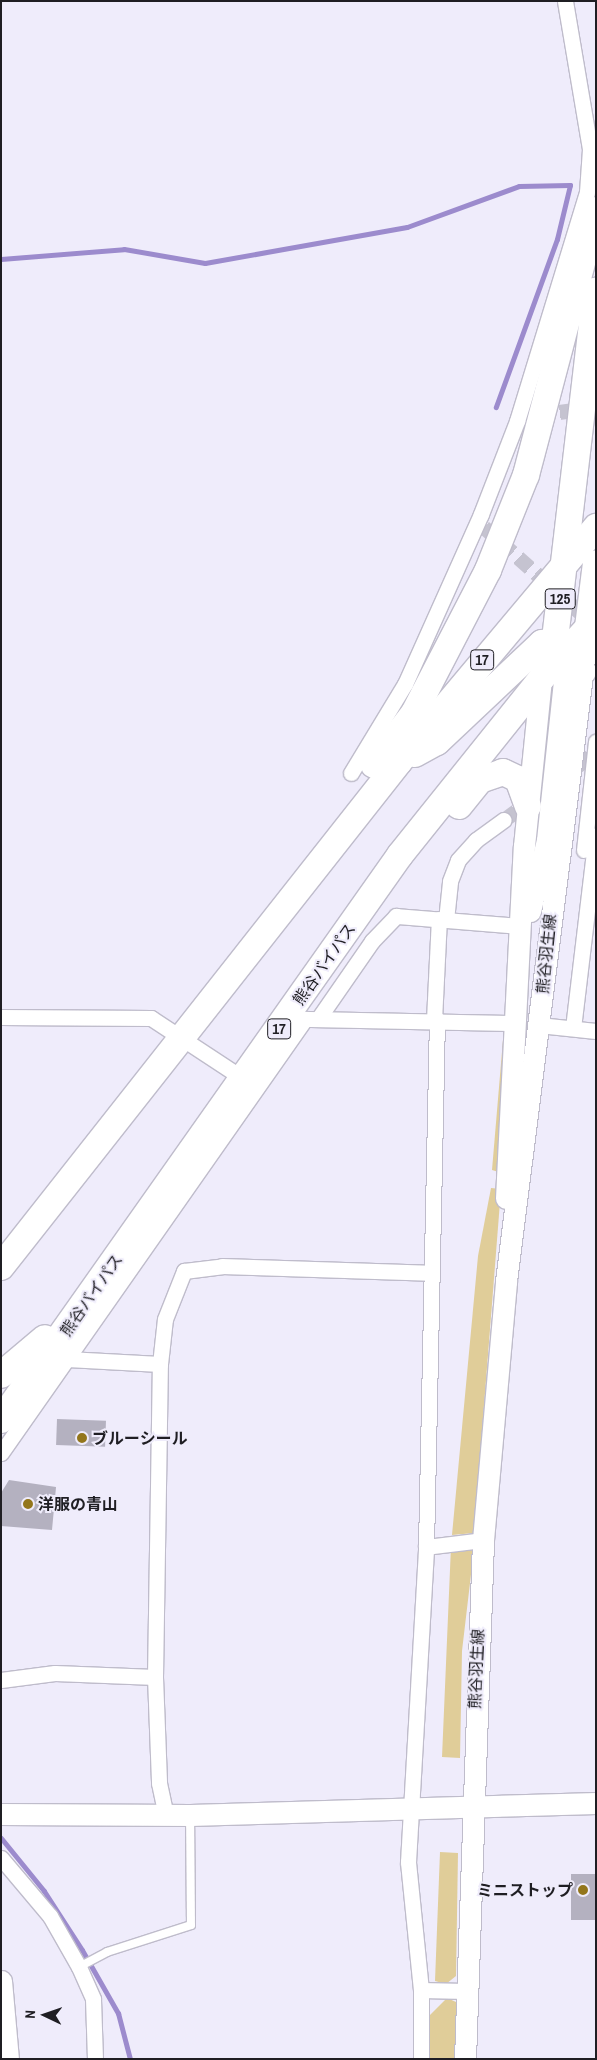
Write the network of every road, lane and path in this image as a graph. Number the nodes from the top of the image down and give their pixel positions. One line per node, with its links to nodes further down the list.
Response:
1 (565, 1): 2 (street)
2 (588, 211): 14 (street); 16 (highway)
3 (596, 290): 6 (highway, 125)
4 (596, 527): 6 (highway, 17)
5 (596, 556): 6 (highway)
6 (565, 558): 9 (highway, 125); 13 (highway, 17)
7 (596, 564): 8 (highway, 125)
8 (592, 623): 9 (highway); 10 (main road, 熊谷羽生線)
9 (562, 645): 10 (highway); 11 (highway, 125); 13 (highway); 23 (main road)
10 (583, 671): 28 (main road, 熊谷羽生線)
11 (541, 679): 15 (main road, 熊谷羽生線); 19 (highway, 熊谷バイパス / 17)
12 (596, 742): 22 (street)
13 (399, 762): 16 (highway, 17)
14 (351, 773)
15 (528, 806): 19 (highway); 21 (main road, 熊谷羽生線)
16 (361, 812): 31 (highway, 17)
17 (504, 820): 20 (street)
18 (596, 835): 22 (street)
19 (400, 855): 32 (highway, 熊谷バイパス / 17)
20 (442, 919): 21 (street); 25 (street); 26 (street)
21 (519, 926): 23 (main road, 熊谷羽生線)
22 (585, 931): 29 (street)
23 (517, 960): 27 (main road, 熊谷羽生線)
24 (1, 1017): 31 (street)
25 (318, 1019): 26 (street); 37 (street)
26 (436, 1020): 27 (street); 34 (street)
27 (514, 1023): 36 (main road, 熊谷羽生線)
28 (539, 1026): 29 (street); 36 (main road, 熊谷羽生線)
29 (573, 1028): 30 (street)
30 (596, 1030)
31 (185, 1038): 32 (street); 33 (highway, 17)
32 (244, 1079): 35 (highway, 熊谷バイパス / 17)
33 (1, 1267)
34 (429, 1273): 38 (street); 43 (street)
35 (101, 1279): 39 (highway); 40 (highway, 熊谷バイパス / 17)
36 (506, 1281): 42 (main road, 熊谷羽生線)
37 (67, 1360): 38 (street); 41 (street)
38 (160, 1364): 44 (street)
39 (1, 1375)
40 (1, 1420)
41 (1, 1453)
42 (483, 1540): 43 (street); 47 (main road, 熊谷羽生線)
43 (426, 1547): 48 (street)
44 (154, 1677): 45 (street); 50 (street)
45 (1, 1680)
46 (596, 1804): 47 (main road)
47 (471, 1806): 48 (main road); 56 (main road, 熊谷羽生線)
48 (411, 1810): 51 (main road); 55 (street)
49 (1, 1814): 50 (main road)
50 (166, 1815): 51 (main road)
51 (190, 1815): 53 (lane)
52 (1, 1858): 53 (street)
53 (80, 1966): 58 (street)
54 (1, 1981): 57 (main road)
55 (421, 1990): 56 (street); 59 (street)
56 (466, 1991): 60 (main road, 熊谷羽生線)
57 (8, 2059)
58 (95, 2059)
59 (421, 2059)
60 (464, 2059)

